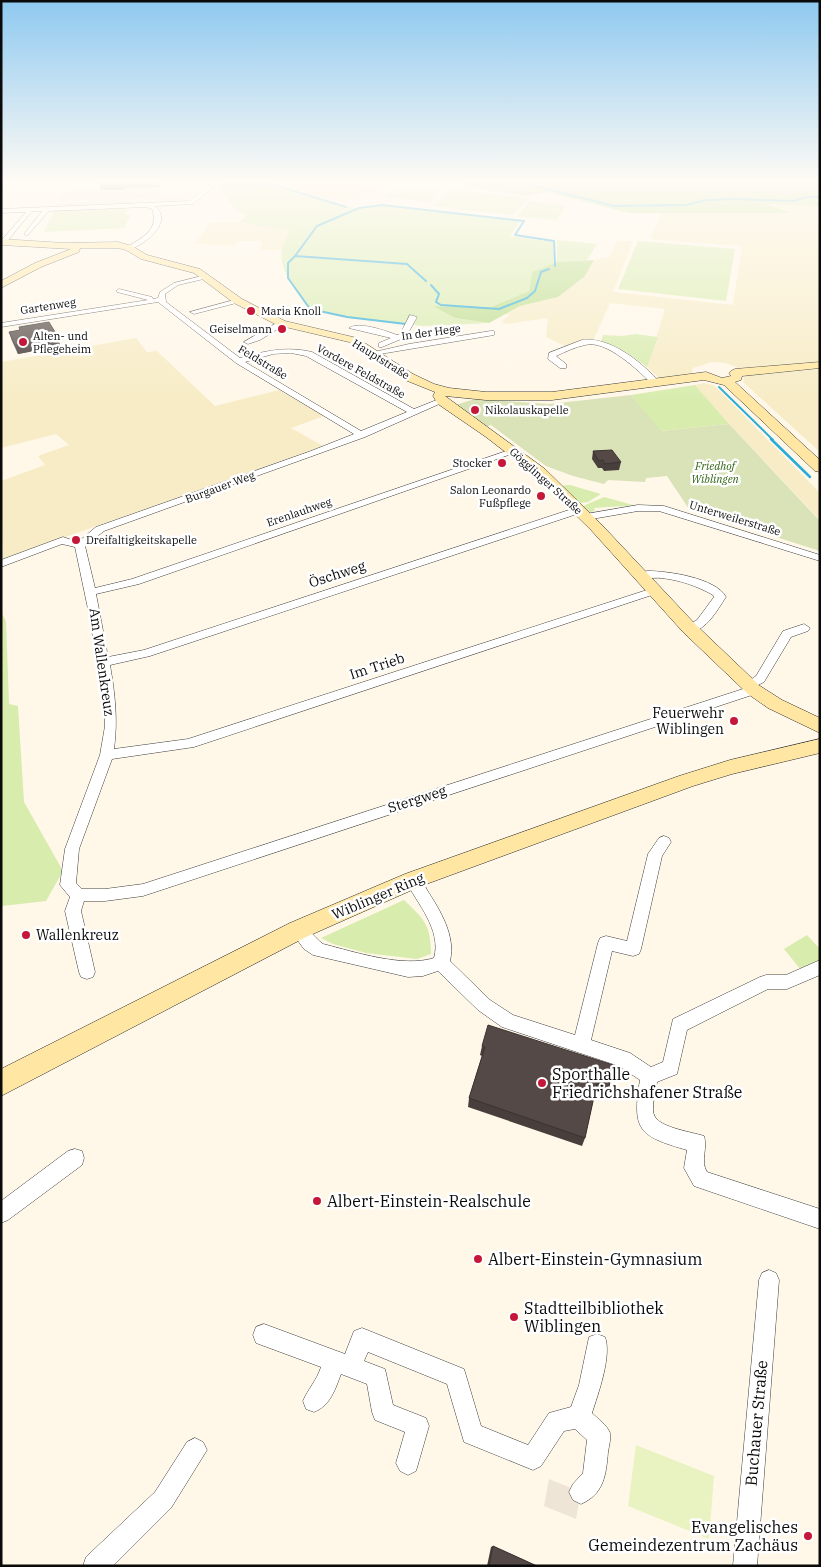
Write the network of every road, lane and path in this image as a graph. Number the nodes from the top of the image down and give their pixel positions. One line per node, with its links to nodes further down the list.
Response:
1 (58, 256): 4 (main road)
2 (144, 256): 3 (main road, Hauptstraße)
3 (206, 277): 6 (street); 7 (main road, Hauptstraße)
4 (1, 285)
5 (119, 291): 6 (street, Feldstraße)
6 (159, 300): 11 (street, Gartenweg); 18 (street, Feldstraße)
7 (238, 301): 8 (street); 10 (main road, Hauptstraße)
8 (194, 312)
9 (414, 317): 14 (street)
10 (283, 324): 15 (street); 17 (main road, Hauptstraße)
11 (1, 325)
12 (353, 328): 14 (street)
13 (490, 333): 16 (street, In der Hege)
14 (399, 338): 16 (street)
15 (248, 342)
16 (387, 350): 17 (street, In der Hege)
17 (374, 353): 24 (main road, Hauptstraße)
18 (238, 361): 25 (street, Vordere Feldstraße); 26 (street, Feldstraße)
19 (820, 365): 22 (main road)
20 (562, 366): 23 (street)
21 (706, 376): 22 (main road); 22 (main road); 23 (main road)
22 (731, 377): 28 (main road)
23 (656, 383): 24 (main road)
24 (444, 395): 25 (street, Burgauer Weg); 27 (main road, Gögglinger Straße)
25 (414, 413): 26 (street, Burgauer Weg)
26 (362, 435): 31 (street, Burgauer Weg)
27 (514, 451): 30 (main road, Gögglinger Straße); 36 (street, Erenlauhweg)
28 (820, 468)
29 (642, 508): 30 (street, Gögglinger Straße); 32 (street, Unterweilerstraße)
30 (583, 513): 34 (main road, Gögglinger Straße); 39 (street, Öschweg)
31 (80, 545): 33 (street); 36 (street, Am Wallenkreuz)
32 (820, 558)
33 (1, 564)
34 (640, 575): 35 (main road, Gögglinger Straße); 37 (street)
35 (654, 591): 37 (main road, Gögglinger Straße); 45 (street, Im Trieb)
36 (91, 592): 39 (street, Am Wallenkreuz)
37 (689, 628): 40 (main road, Gögglinger Straße)
38 (804, 628): 40 (street)
39 (103, 662): 45 (street, Am Wallenkreuz)
40 (751, 688): 41 (main road, Gögglinger Straße); 50 (street, Stergweg)
41 (791, 713): 42 (main road, Gögglinger Straße); 43 (main road, Gögglinger Straße)
42 (820, 726)
43 (820, 740)
44 (820, 746): 46 (main road, Wiblinger Ring)
45 (107, 755): 50 (street, Am Wallenkreuz)
46 (775, 757): 47 (main road, Wiblinger Ring); 49 (main road, Wiblinger Ring)
47 (820, 760)
48 (664, 842): 55 (street)
49 (413, 880): 51 (main road, Wiblinger Ring); 52 (street)
50 (75, 893): 54 (street)
51 (298, 930): 52 (street); 57 (main road, Wiblinger Ring)
52 (441, 963): 55 (street)
53 (820, 967): 56 (street)
54 (86, 972)
55 (581, 1045): 56 (street)
56 (649, 1076): 60 (street)
57 (1, 1083)
58 (75, 1158): 59 (street)
59 (1, 1213)
60 (820, 1219)
61 (769, 1280): 71 (street, Buchauer Straße)
62 (264, 1335): 64 (street)
63 (597, 1345): 66 (street)
64 (343, 1365): 65 (street); 66 (street); 68 (street)
65 (314, 1401)
66 (579, 1417): 69 (street)
67 (195, 1450): 70 (street)
68 (408, 1463)
69 (581, 1492)
70 (95, 1566)
71 (745, 1566)

